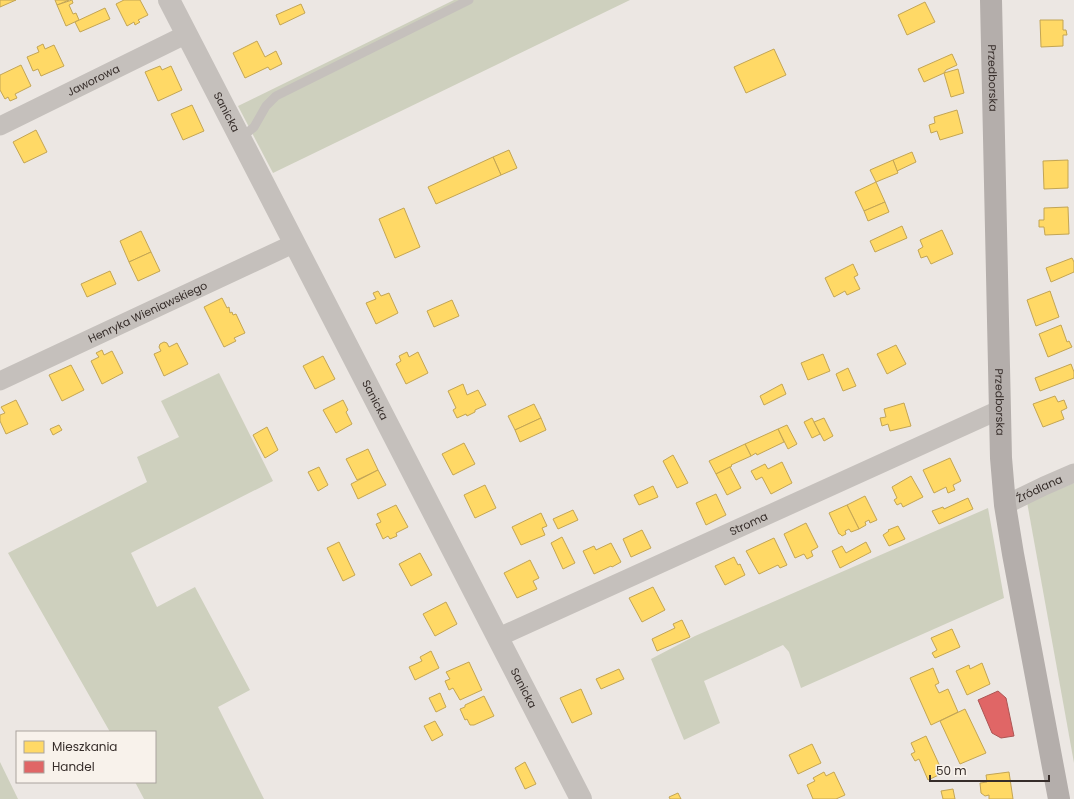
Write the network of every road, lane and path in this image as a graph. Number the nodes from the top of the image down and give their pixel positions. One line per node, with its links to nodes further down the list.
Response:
1 (169, 0): 4 (street, Sanicka)
2 (469, 0): 6 (lane)
3 (991, 0): 9 (main road, Przedborska)
4 (187, 34): 5 (street, Jaworowa); 6 (street, Sanicka)
5 (0, 126)
6 (241, 138): 7 (street, Sanicka)
7 (295, 243): 8 (street, Henryka Wieniawskiego); 12 (street, Sanicka)
8 (0, 380)
9 (999, 410): 11 (main road, Przedborska); 12 (street, Stroma)
10 (1074, 473): 11 (street, Źródlana)
11 (1005, 505): 14 (main road, Przedborska)
12 (499, 637): 13 (street, Sanicka)
13 (581, 799)
14 (1059, 799)

